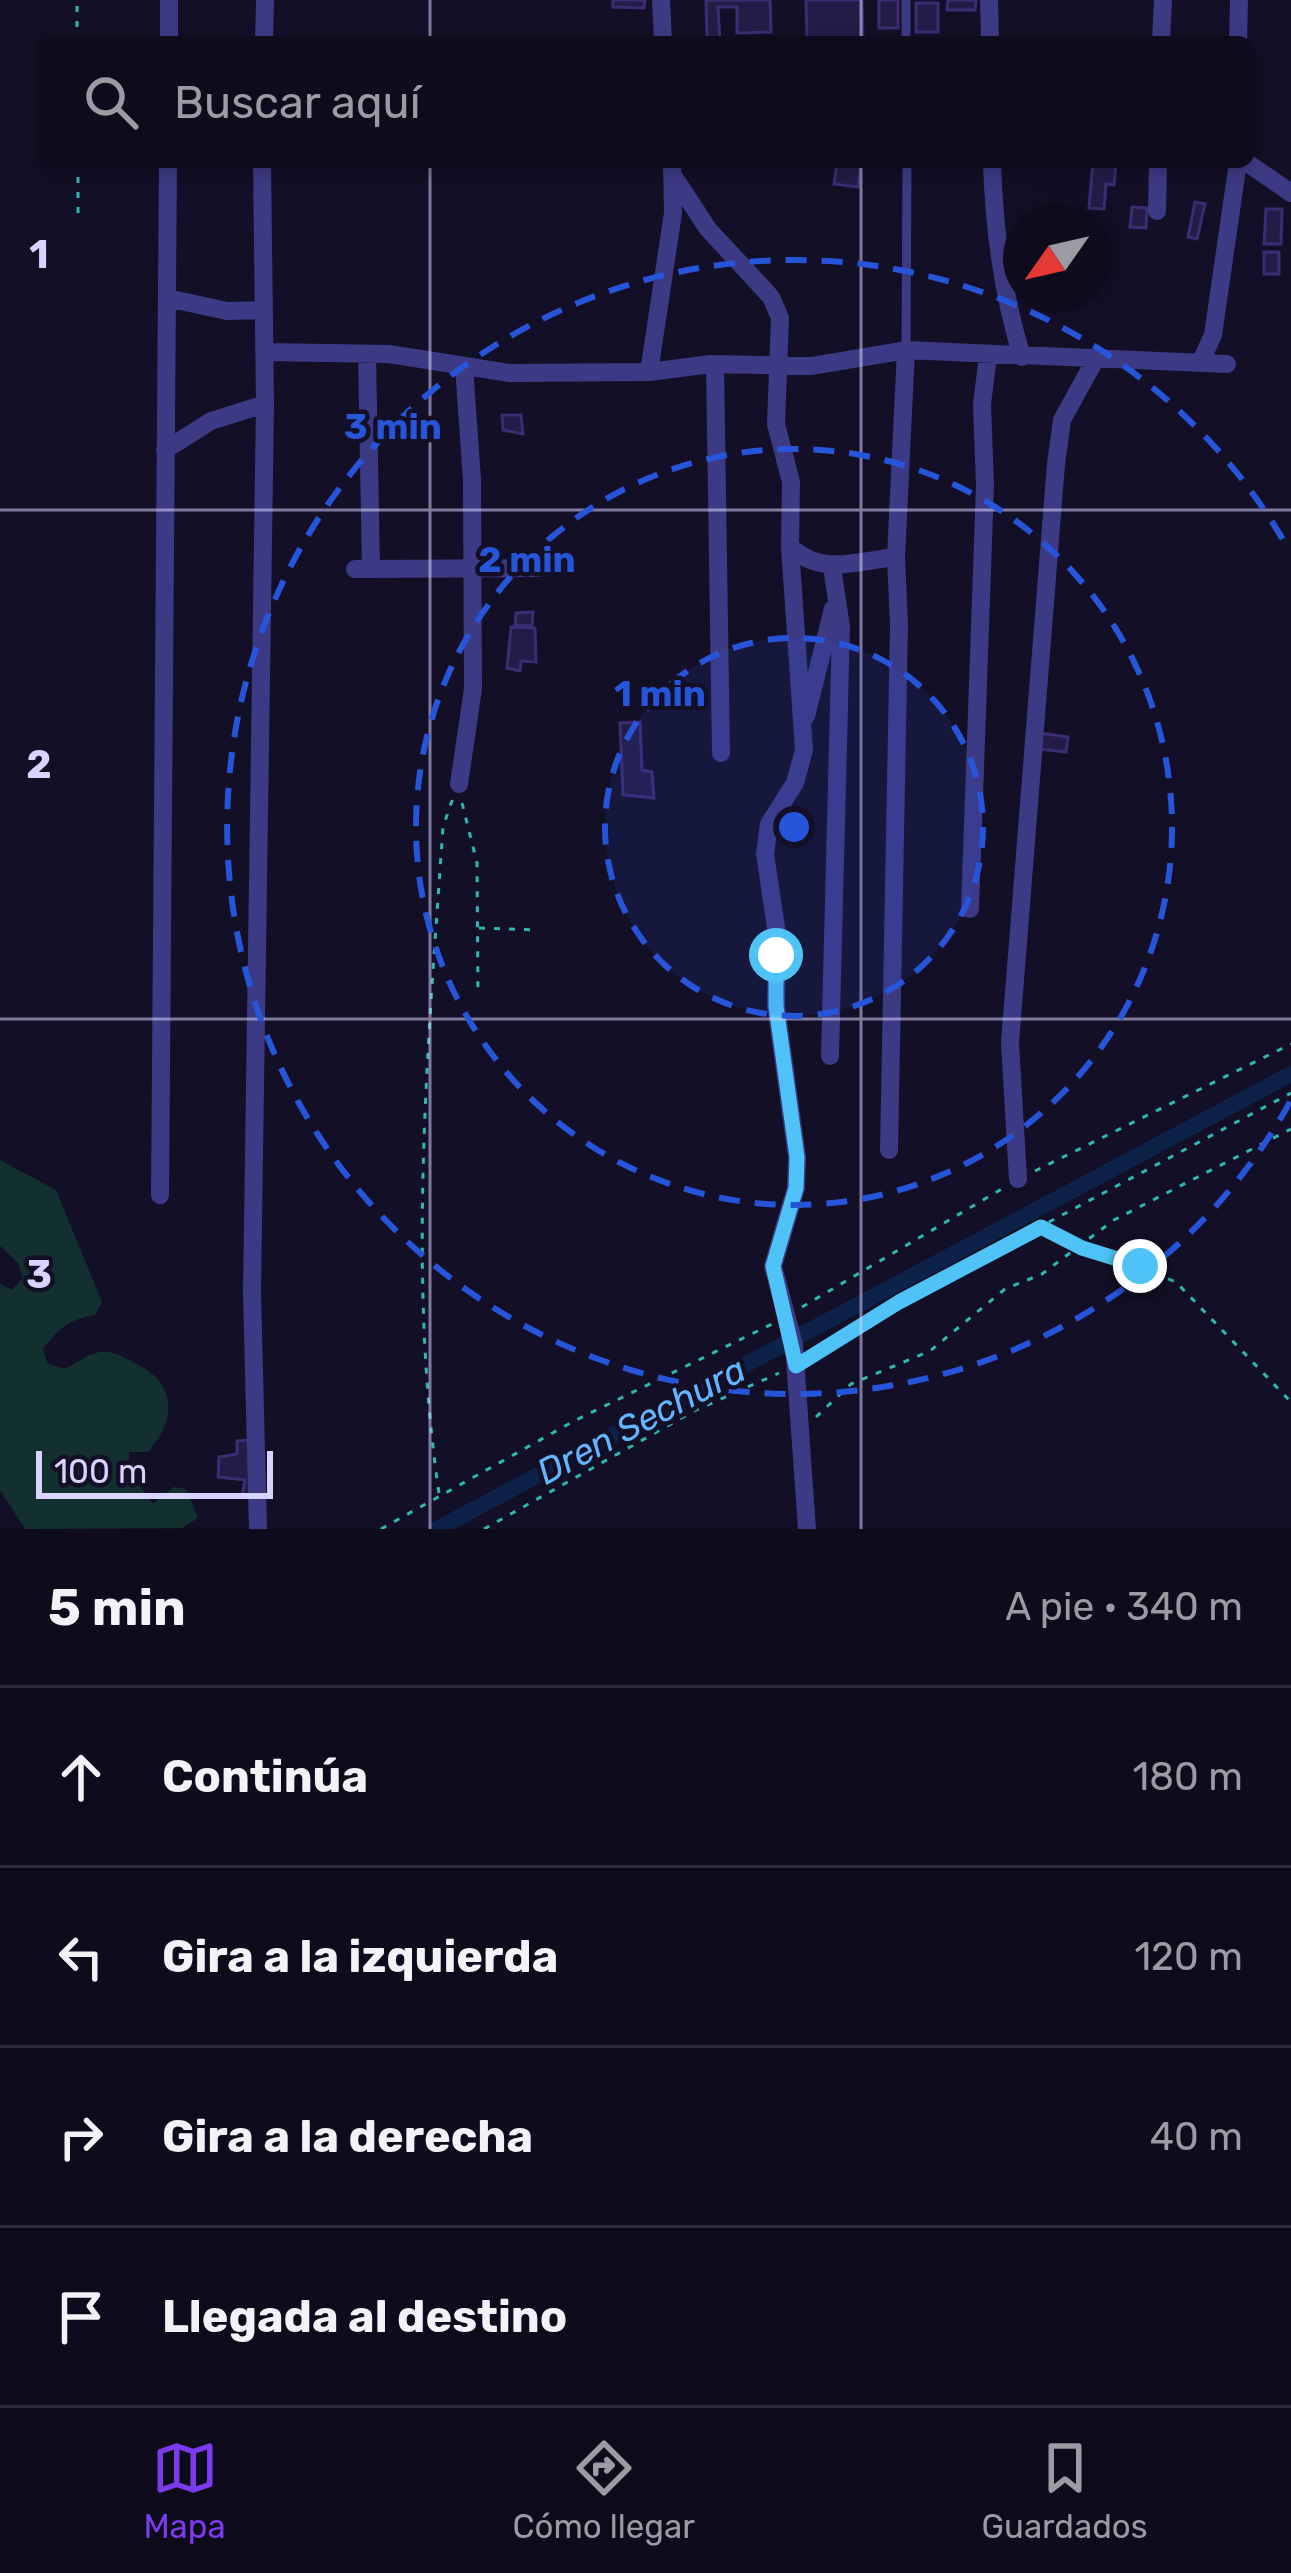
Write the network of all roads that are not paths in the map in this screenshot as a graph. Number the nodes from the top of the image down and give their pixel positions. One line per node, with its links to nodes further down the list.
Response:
1 (169, 0): 8 (street)
2 (265, 0): 9 (street)
3 (661, 0): 10 (street)
4 (906, 0): 11 (lane)
5 (989, 0): 12 (street)
6 (1163, 0): 13 (street)
7 (1239, 0): 14 (street)
8 (169, 36)
9 (264, 36)
10 (663, 36)
11 (906, 36)
12 (991, 36)
13 (1161, 36)
14 (1238, 36)
15 (168, 168): 25 (street)
16 (262, 168): 26 (street)
17 (908, 168): 27 (lane)
18 (992, 168): 31 (street)
19 (1158, 168): 24 (street)
20 (1241, 168): 33 (street)
21 (1251, 168): 23 (street)
22 (673, 170): 37 (street); 38 (street)
23 (1291, 194)
24 (1157, 211)
25 (166, 298): 26 (street); 40 (street)
26 (264, 310): 28 (street)
27 (906, 350): 30 (street); 37 (street); 42 (street)
28 (265, 352): 29 (street); 39 (street)
29 (368, 354): 36 (street); 45 (street)
30 (988, 356): 31 (street); 50 (street)
31 (1022, 357): 32 (street)
32 (1095, 360): 33 (street); 53 (street)
33 (1201, 361): 35 (street)
34 (716, 364): 37 (street); 38 (street); 48 (street)
35 (1227, 364)
36 (464, 366): 38 (street); 45 (street)
37 (779, 366): 41 (street)
38 (649, 372)
39 (265, 404): 40 (street); 55 (street)
40 (165, 450): 54 (street)
41 (790, 547): 43 (street); 47 (street)
42 (896, 557): 43 (street); 52 (street)
43 (832, 567): 46 (street)
44 (539, 568): 45 (street)
45 (469, 570): 49 (street)
46 (836, 592): 47 (street); 51 (street)
47 (803, 724): 56 (street)
48 (721, 753)
49 (459, 784)
50 (970, 909)
51 (830, 1056)
52 (889, 1150)
53 (1018, 1179)
54 (160, 1196)
55 (258, 1529)
56 (807, 1529)

